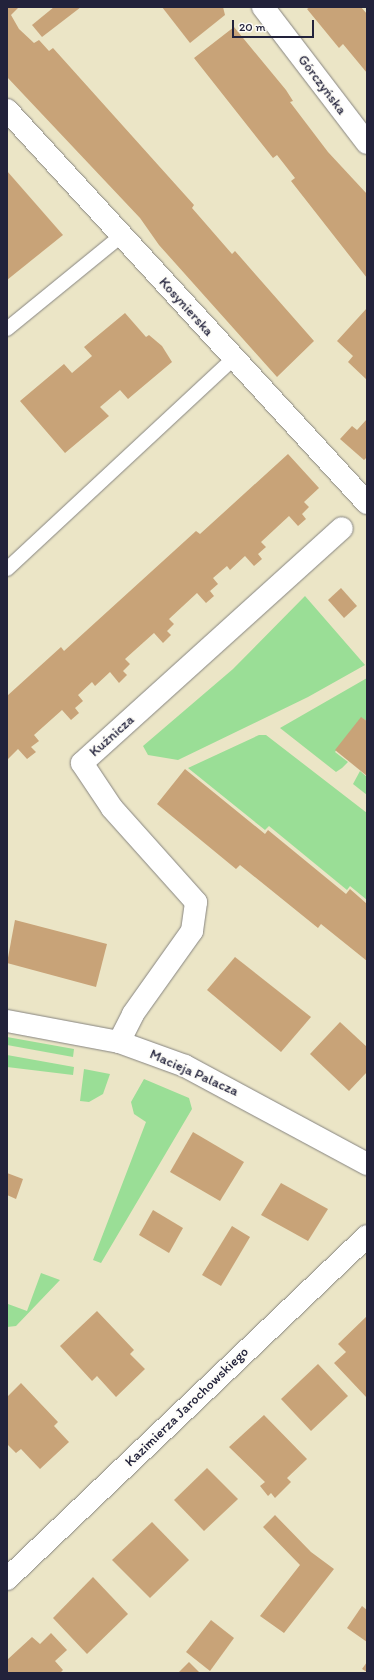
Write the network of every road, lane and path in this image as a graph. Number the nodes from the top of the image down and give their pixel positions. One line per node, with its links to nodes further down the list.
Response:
1 (263, 7): 3 (street, Górczyńska)
2 (7, 110): 4 (street, Kosynierska)
3 (367, 143)
4 (121, 236): 5 (lane); 6 (street, Kosynierska)
5 (7, 329)
6 (233, 359): 7 (street, Kosynierska); 9 (lane)
7 (367, 503)
8 (342, 528): 11 (street, Kuźnicza)
9 (7, 569)
10 (7, 1021): 11 (street, Macieja Palacza)
11 (119, 1042): 12 (street, Macieja Palacza)
12 (367, 1164)
13 (367, 1236): 14 (street, Kazimierza Jarochowskiego)
14 (7, 1579)

